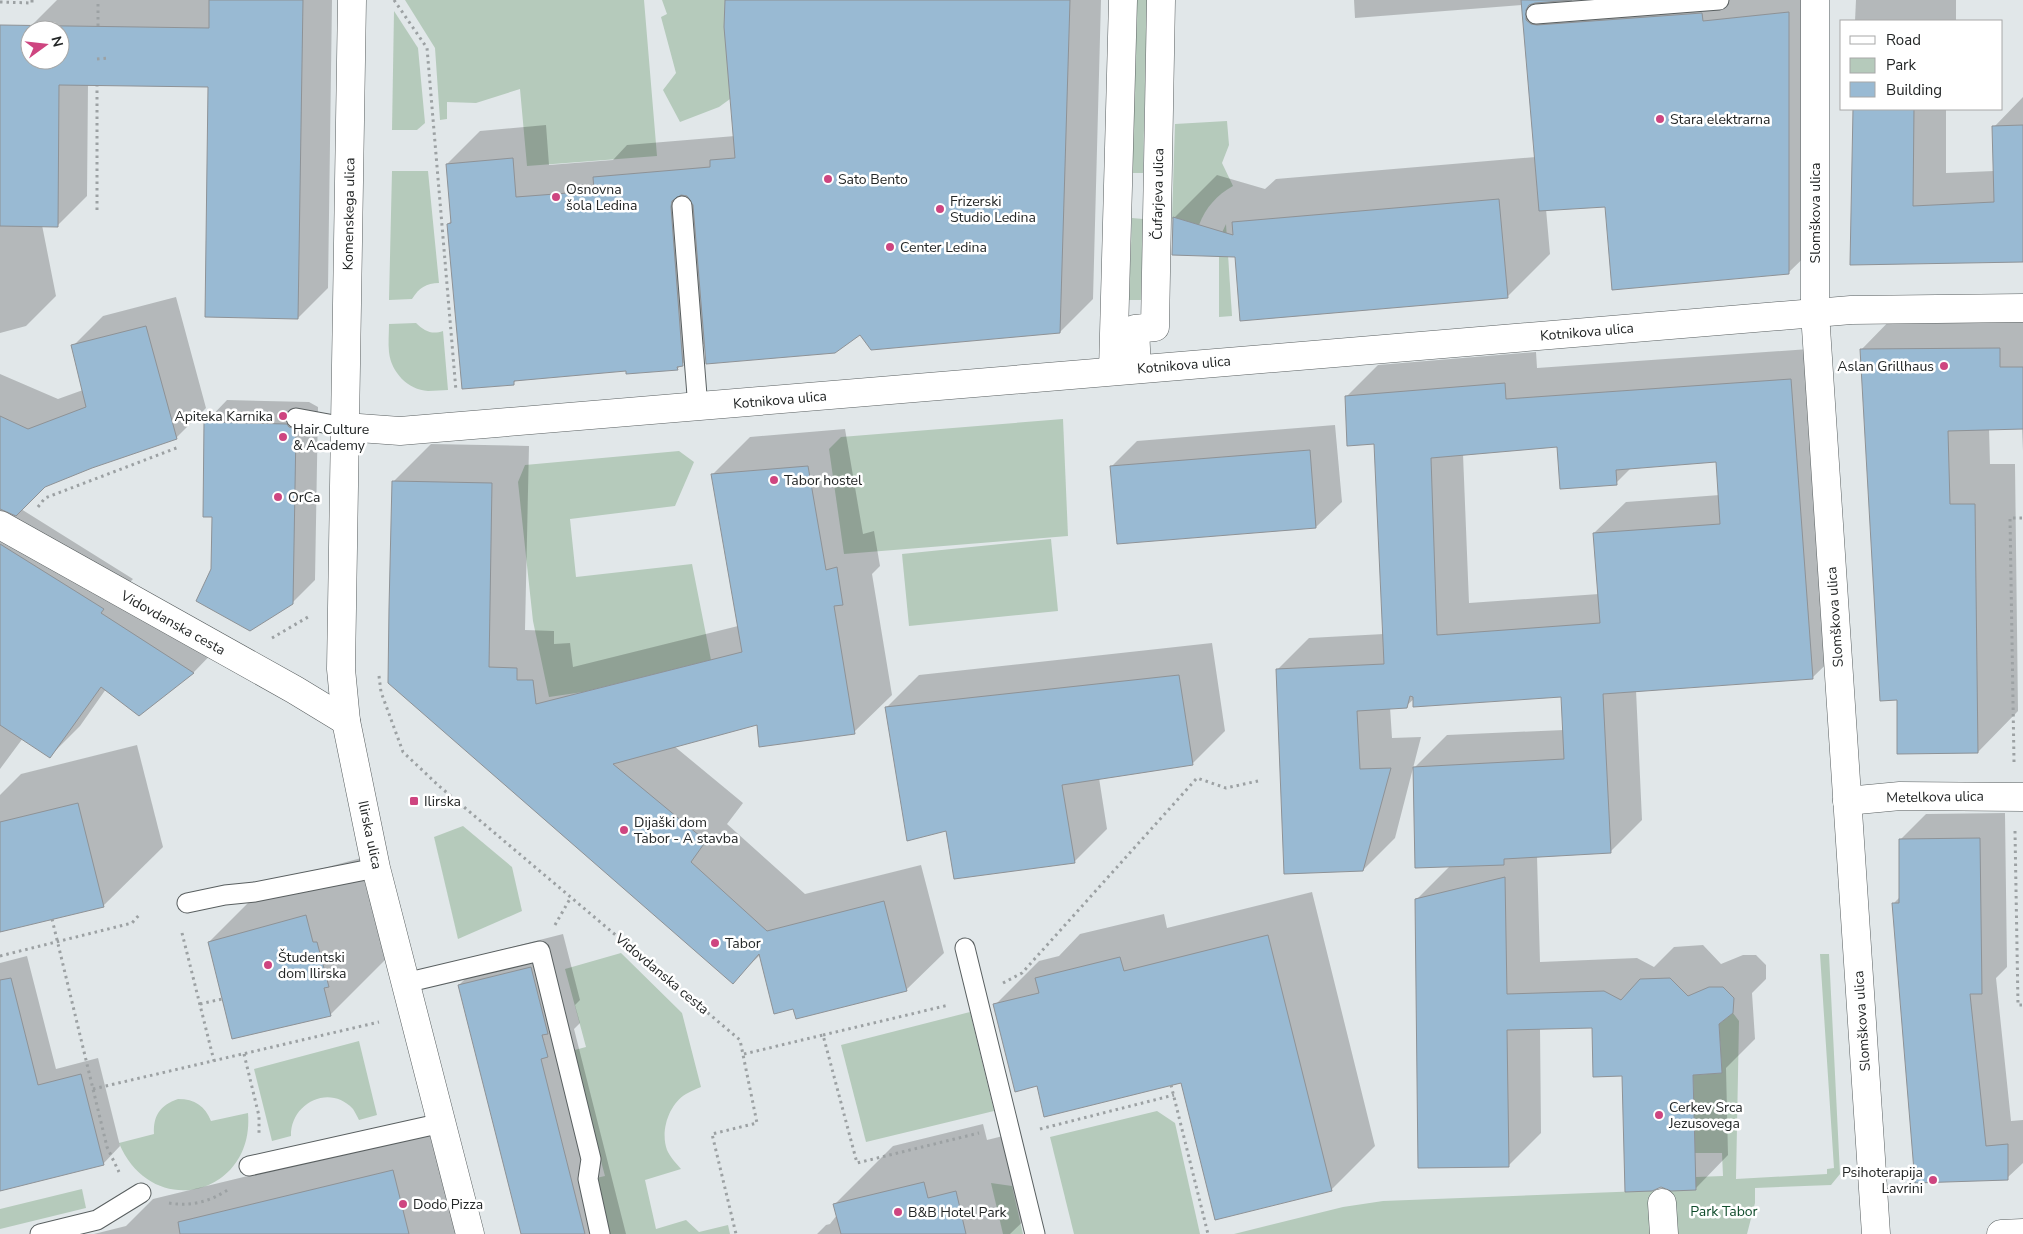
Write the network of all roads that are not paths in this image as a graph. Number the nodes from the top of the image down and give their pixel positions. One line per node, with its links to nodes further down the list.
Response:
1 (352, 0): 13 (street, Komenskega ulica)
2 (1123, 0): 10 (street)
3 (1161, 0): 10 (street, Čufarjeva ulica)
4 (1720, 0): 6 (lane)
5 (1815, 0): 9 (street, Slomškova ulica)
6 (1536, 14)
7 (682, 206): 11 (lane)
8 (2023, 308): 9 (street, Kotnikova ulica)
9 (1815, 313): 10 (street, Kotnikova ulica); 17 (street, Slomškova ulica)
10 (1125, 370): 11 (street, Kotnikova ulica)
11 (698, 408): 13 (street, Kotnikova ulica)
12 (296, 418): 13 (lane)
13 (345, 428): 15 (street, Ilirska ulica)
14 (8, 530): 15 (street, Vidovdanska cesta)
15 (346, 721): 18 (street, Ilirska ulica)
16 (2019, 797): 17 (street, Metelkova ulica)
17 (1847, 801): 32 (street, Slomškova ulica)
18 (376, 868): 19 (lane); 21 (street, Ilirska ulica)
19 (188, 904)
20 (965, 948): 30 (lane)
21 (405, 983): 22 (street, Ilirska ulica); 29 (lane)
22 (442, 1123): 23 (lane); 28 (street, Ilirska ulica)
23 (249, 1166)
24 (141, 1193): 27 (lane)
25 (1662, 1202): 31 (street)
26 (2023, 1233): 33 (street)
27 (40, 1234)
28 (470, 1234)
29 (600, 1234)
30 (1035, 1234)
31 (1664, 1234)
32 (1876, 1234)
33 (2000, 1234)

